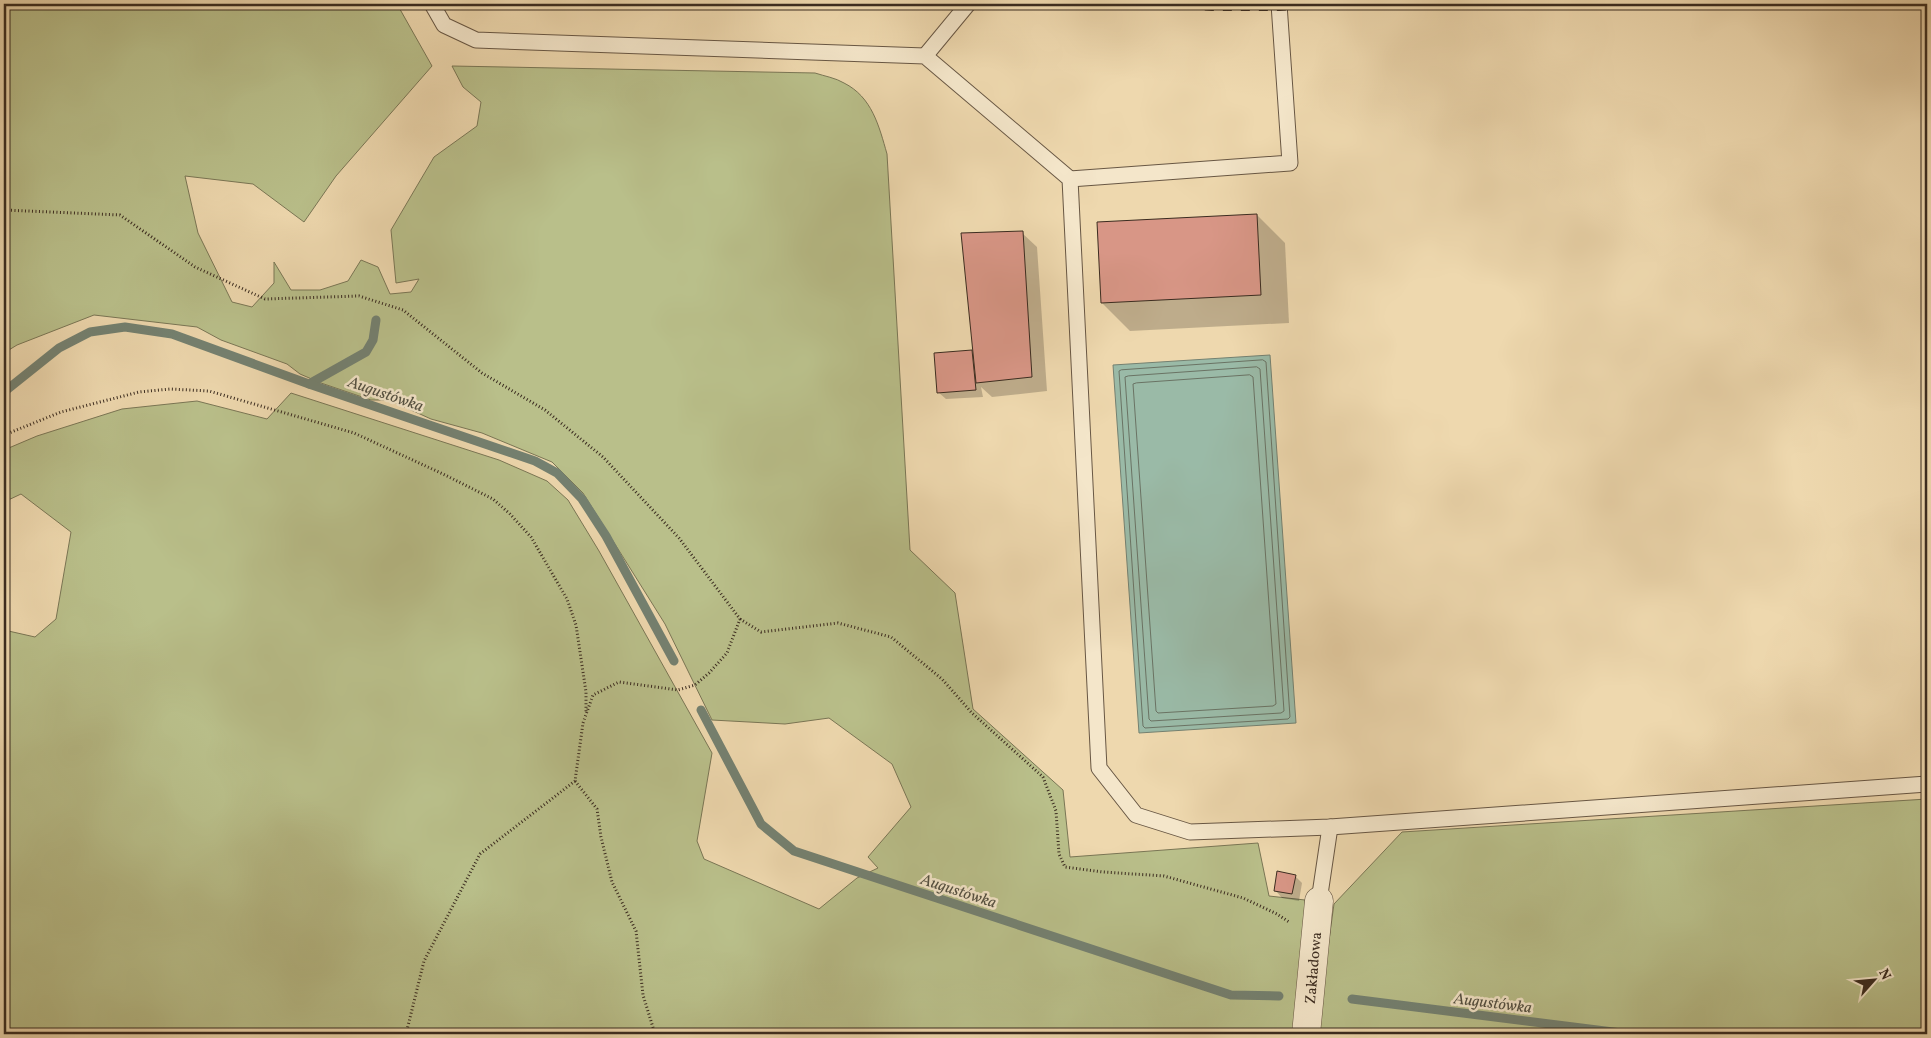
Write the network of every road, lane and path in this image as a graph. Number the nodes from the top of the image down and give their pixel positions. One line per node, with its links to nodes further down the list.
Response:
1 (432, 4): 4 (lane)
2 (968, 4): 4 (lane)
3 (1279, 4): 5 (lane)
4 (924, 56): 5 (lane)
5 (1070, 178): 12 (lane)
6 (4, 210): 8 (path)
7 (4, 435): 9 (path)
8 (740, 619): 9 (path); 14 (path)
9 (586, 716): 10 (path)
10 (575, 781): 15 (path); 16 (path)
11 (1927, 784): 12 (lane)
12 (1330, 827): 13 (lane)
13 (1319, 901): 14 (street, Zakładowa)
14 (1315, 940): 17 (street, Zakładowa)
15 (406, 1034)
16 (655, 1034)
17 (1306, 1034)

